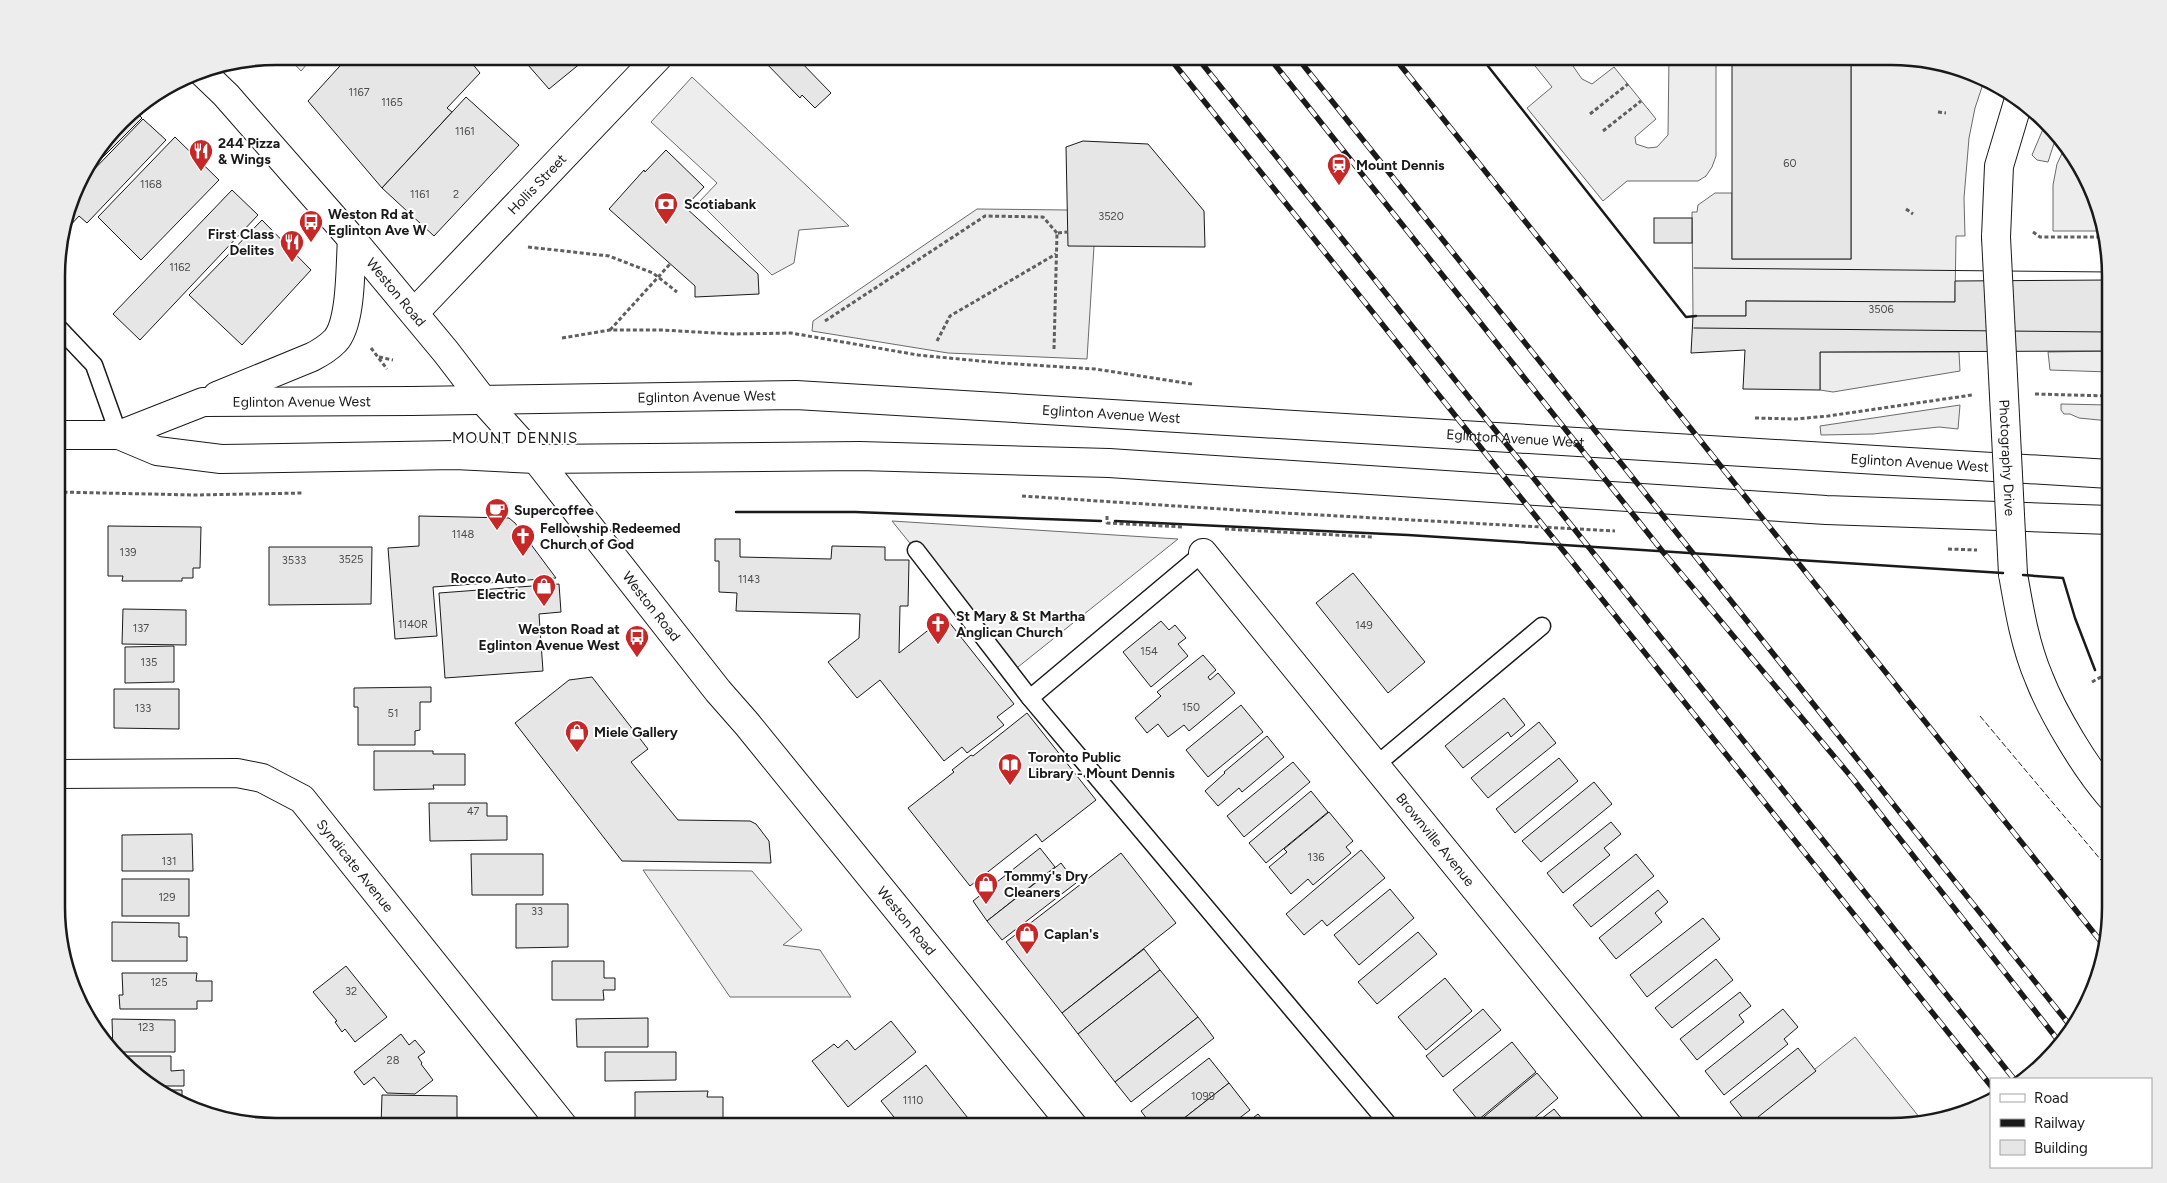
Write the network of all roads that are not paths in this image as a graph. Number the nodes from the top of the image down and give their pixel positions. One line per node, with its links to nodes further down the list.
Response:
1 (650, 65): 5 (main road, Hollis Street)
2 (207, 76): 4 (main road, Weston Road)
3 (2016, 106): 20 (main road, Photography Drive, bridge)
4 (352, 239): 5 (main road, Weston Road); 8 (main road)
5 (414, 313): 7 (main road, Weston Road)
6 (65, 334): 10 (lane)
7 (482, 399): 8 (main road, Eglinton Avenue West); 11 (main road, Weston Road); 12 (main road, Eglinton Avenue West)
8 (203, 402): 10 (main road, Eglinton Avenue West)
9 (65, 435): 10 (main road, Eglinton Avenue West)
10 (119, 435): 11 (main road, Eglinton Avenue West)
11 (536, 459): 13 (main road, Eglinton Avenue West); 22 (main road, Weston Road)
12 (2102, 474)
13 (2102, 520)
14 (916, 550): 17 (lane)
15 (1203, 553): 17 (lane); 18 (main road, Brownville Avenue)
16 (1542, 626): 18 (lane)
17 (1030, 698): 23 (lane)
18 (1376, 765): 24 (main road, Brownville Avenue)
19 (65, 774): 21 (main road, Syndicate Avenue)
20 (2102, 787)
21 (557, 1118)
22 (1068, 1118)
23 (1383, 1118)
24 (1662, 1118)

